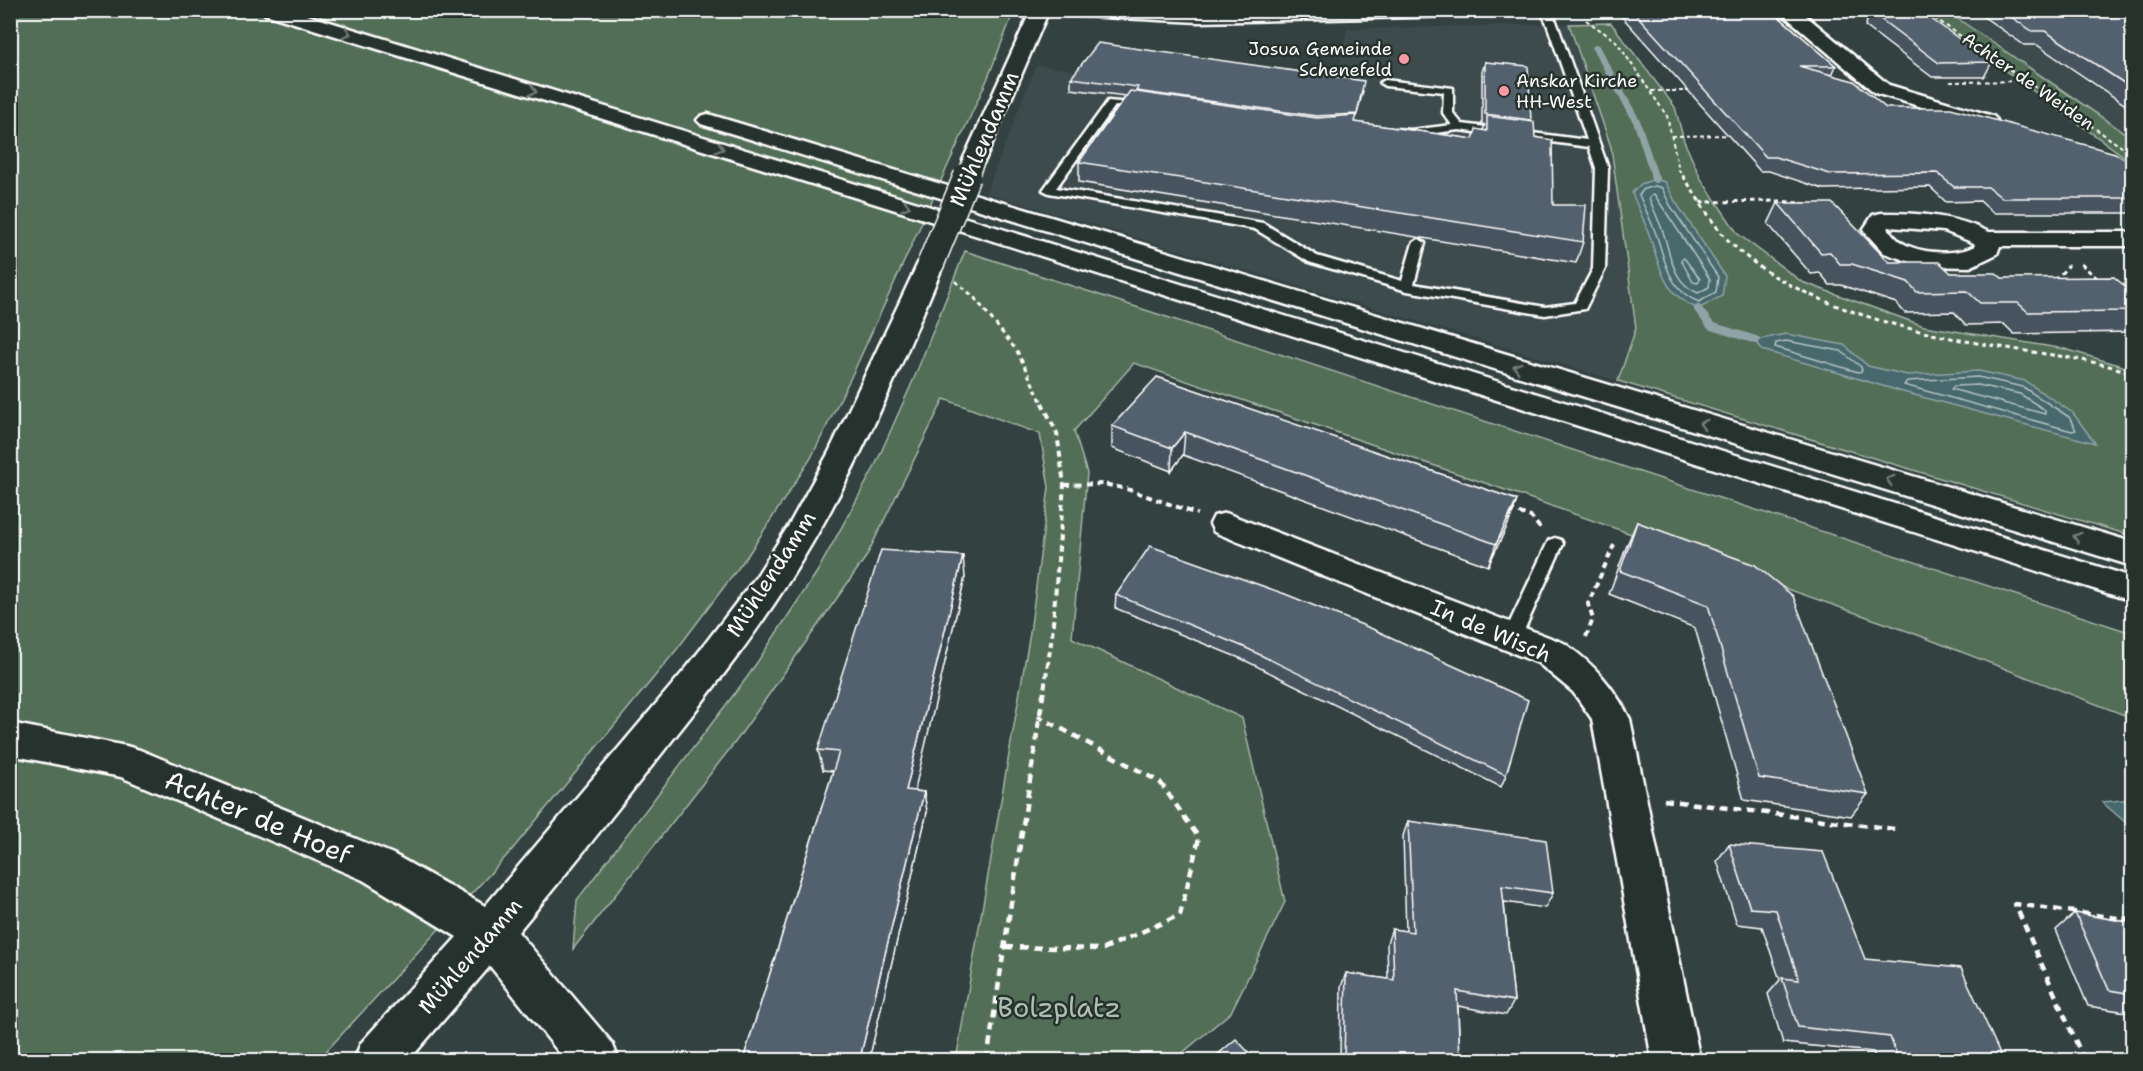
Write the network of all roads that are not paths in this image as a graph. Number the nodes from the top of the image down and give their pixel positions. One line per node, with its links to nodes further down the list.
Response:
1 (271, 10): 21 (main road, one-way to 21)
2 (345, 10): 20 (main road, one-way to 2)
3 (1040, 10): 24 (main road, Mühlendamm, bridge)
4 (1064, 10): 5 (main road)
5 (1502, 10)
6 (1543, 10): 13 (lane)
7 (1787, 10): 10 (main road)
8 (1385, 83): 11 (lane)
9 (1157, 110): 17 (lane)
10 (2010, 126)
11 (1459, 127): 12 (lane); 13 (lane)
12 (1383, 129)
13 (1592, 144): 17 (lane)
14 (1985, 239): 15 (main road)
15 (2133, 239)
16 (1419, 243): 17 (lane)
17 (1407, 287)
18 (1226, 524): 22 (main road, In de Wisch)
19 (1555, 544): 22 (lane)
20 (2133, 554)
21 (2133, 589)
22 (1512, 637): 27 (main road, In de Wisch)
23 (10, 739): 24 (main road, Achter de Hoef)
24 (491, 933): 25 (main road, Mühlendamm); 26 (main road)
25 (378, 1060)
26 (595, 1060)
27 (1676, 1060)

